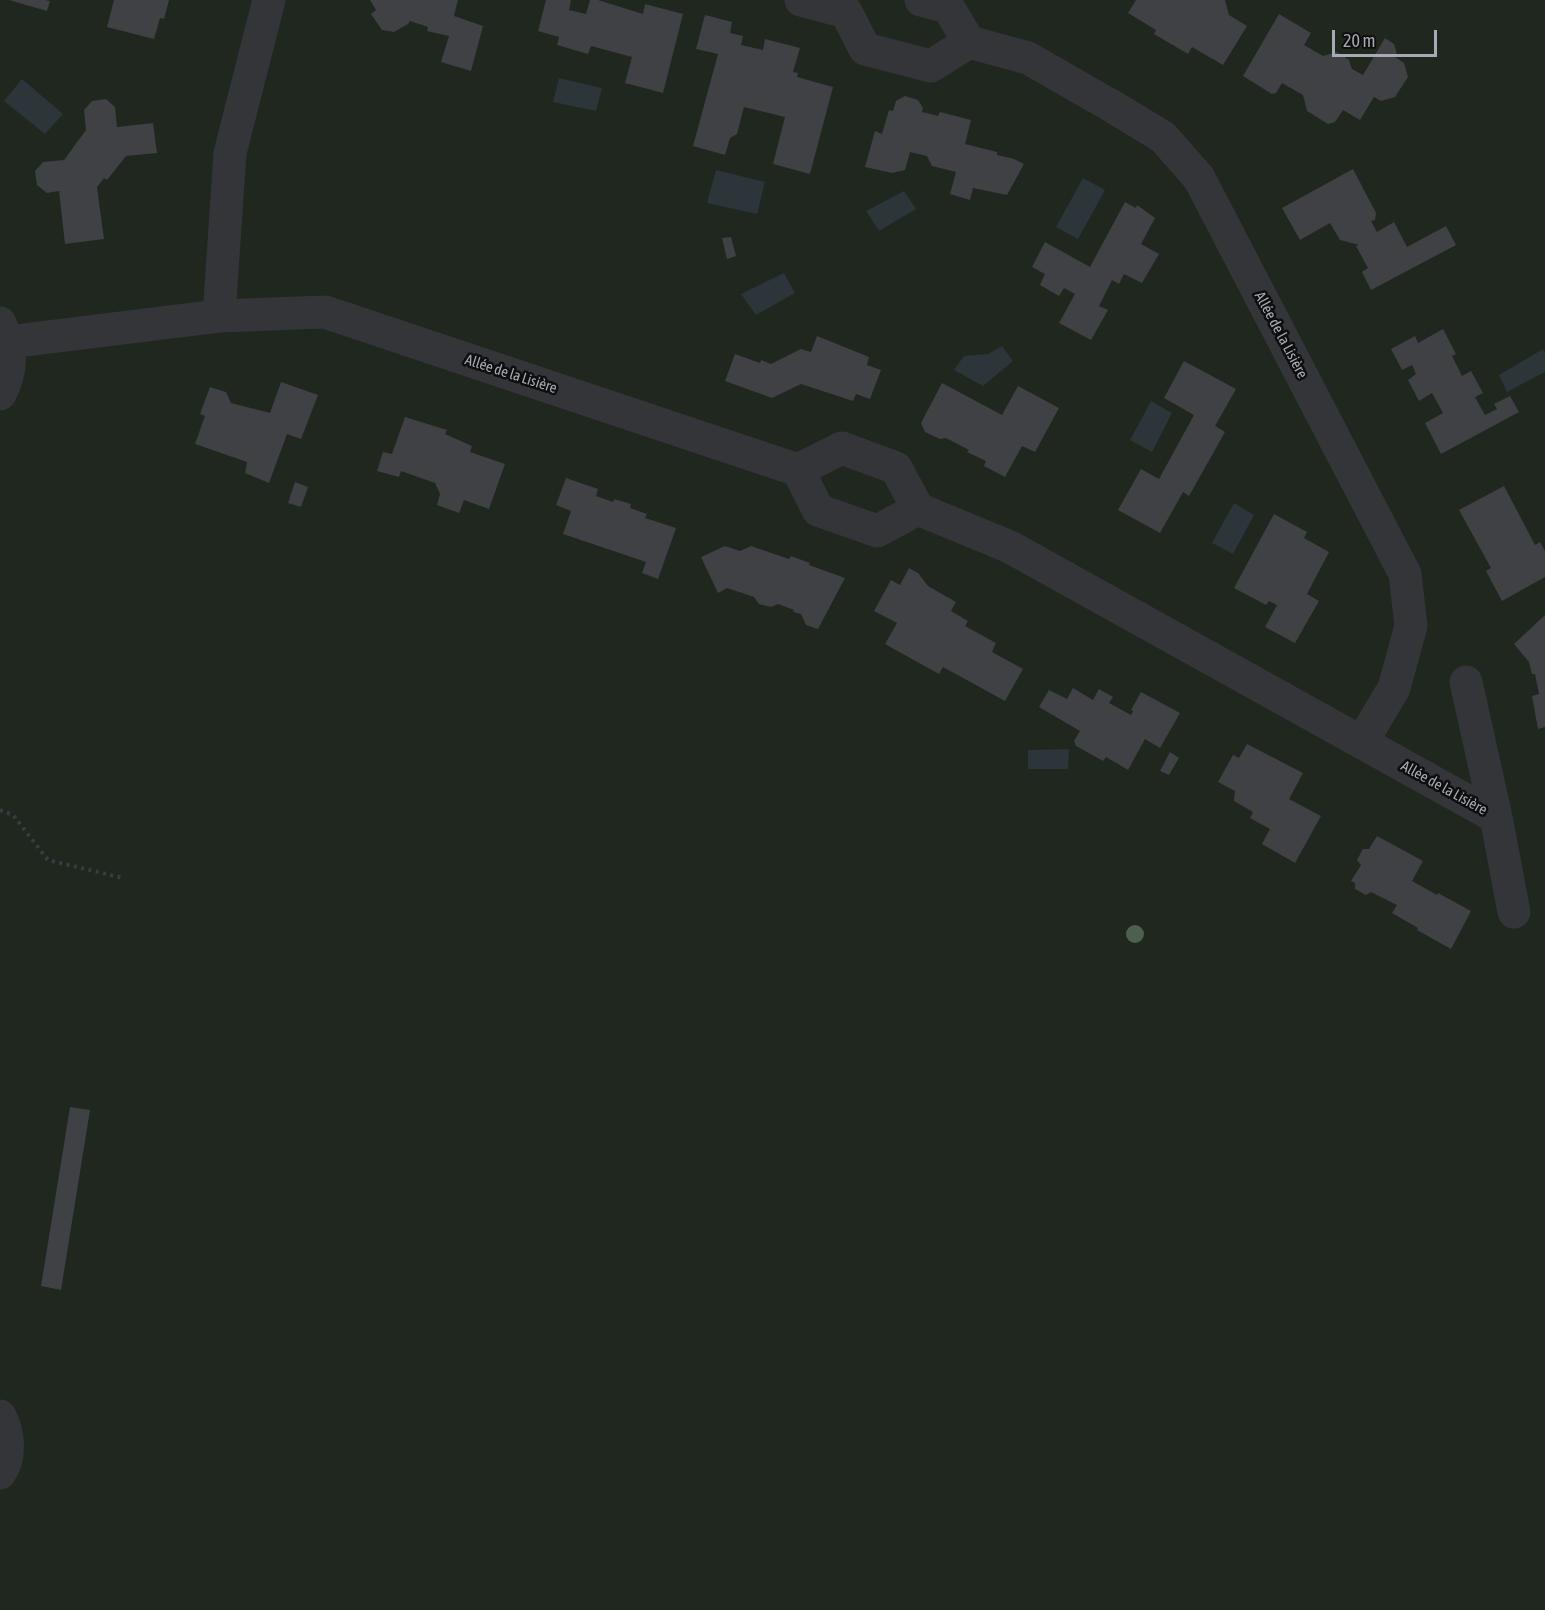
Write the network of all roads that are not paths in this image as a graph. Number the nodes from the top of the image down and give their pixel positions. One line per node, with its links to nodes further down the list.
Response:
1 (269, 0): 6 (street)
2 (801, 0): 4 (street)
3 (921, 0): 5 (street)
4 (855, 6): 5 (street)
5 (969, 42): 12 (street, Allée de la Lisière)
6 (219, 316): 7 (street, Allée de la Lisière); 9 (street, Allée de la Lisière)
7 (4, 332): 8 (street)
8 (0, 394)
9 (798, 470): 10 (street); 10 (street)
10 (918, 509): 12 (street, Allée de la Lisière)
11 (1466, 682): 13 (street, Allée de la Lisière)
12 (1362, 742): 13 (street, Allée de la Lisière)
13 (1496, 817): 14 (street, Allée de la Lisière)
14 (1514, 912)
15 (0, 1416): 16 (street)
16 (0, 1473)

